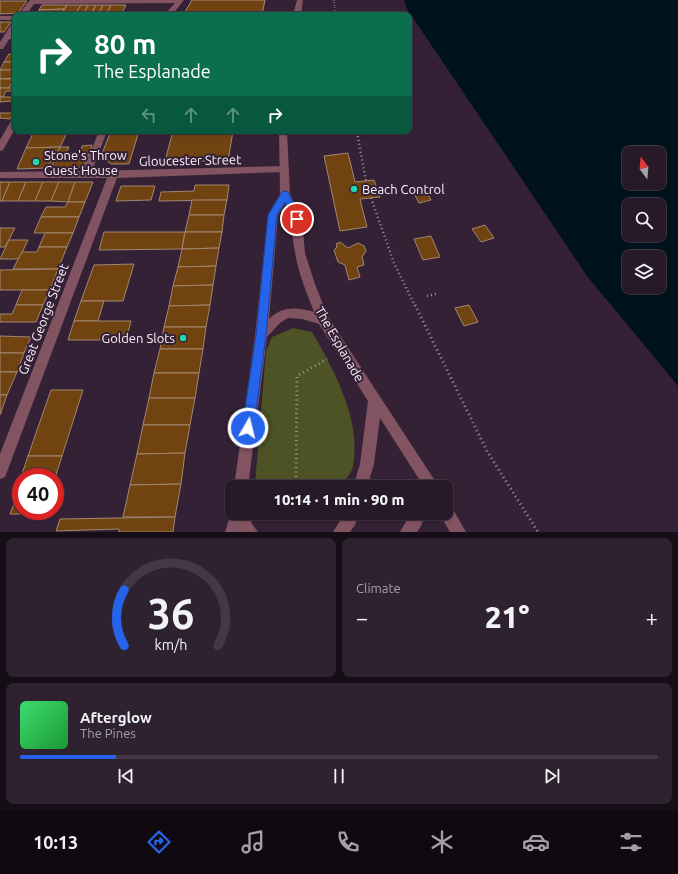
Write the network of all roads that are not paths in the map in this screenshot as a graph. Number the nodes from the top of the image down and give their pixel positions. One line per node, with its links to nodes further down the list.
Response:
1 (300, 0): 6 (street)
2 (33, 1): 3 (street); 4 (street)
3 (180, 1): 5 (street)
4 (24, 12)
5 (171, 12)
6 (298, 12)
7 (0, 18): 8 (street)
8 (12, 18)
9 (11, 37): 10 (street)
10 (0, 47)
11 (12, 126): 14 (street)
12 (102, 134): 17 (street)
13 (283, 134): 15 (street, The Esplanade)
14 (0, 148)
15 (284, 169): 18 (street, Gloucester Street); 19 (street, The Esplanade)
16 (0, 175): 17 (street, Gloucester Street)
17 (86, 175): 18 (street, Gloucester Street)
18 (113, 175): 23 (street, Great George Street)
19 (285, 194): 20 (street, The Esplanade); 21 (street)
20 (323, 320): 21 (street); 22 (street, The Esplanade)
21 (261, 335): 24 (street)
22 (375, 401): 25 (street); 26 (street, The Esplanade)
23 (0, 472)
24 (241, 480)
25 (362, 480)
26 (426, 480)
27 (237, 520): 32 (street)
28 (242, 520): 33 (street)
29 (350, 520): 34 (street)
30 (416, 520): 35 (street)
31 (451, 520): 36 (street)
32 (233, 532)
33 (250, 532)
34 (340, 532)
35 (408, 532)
36 (458, 532)

